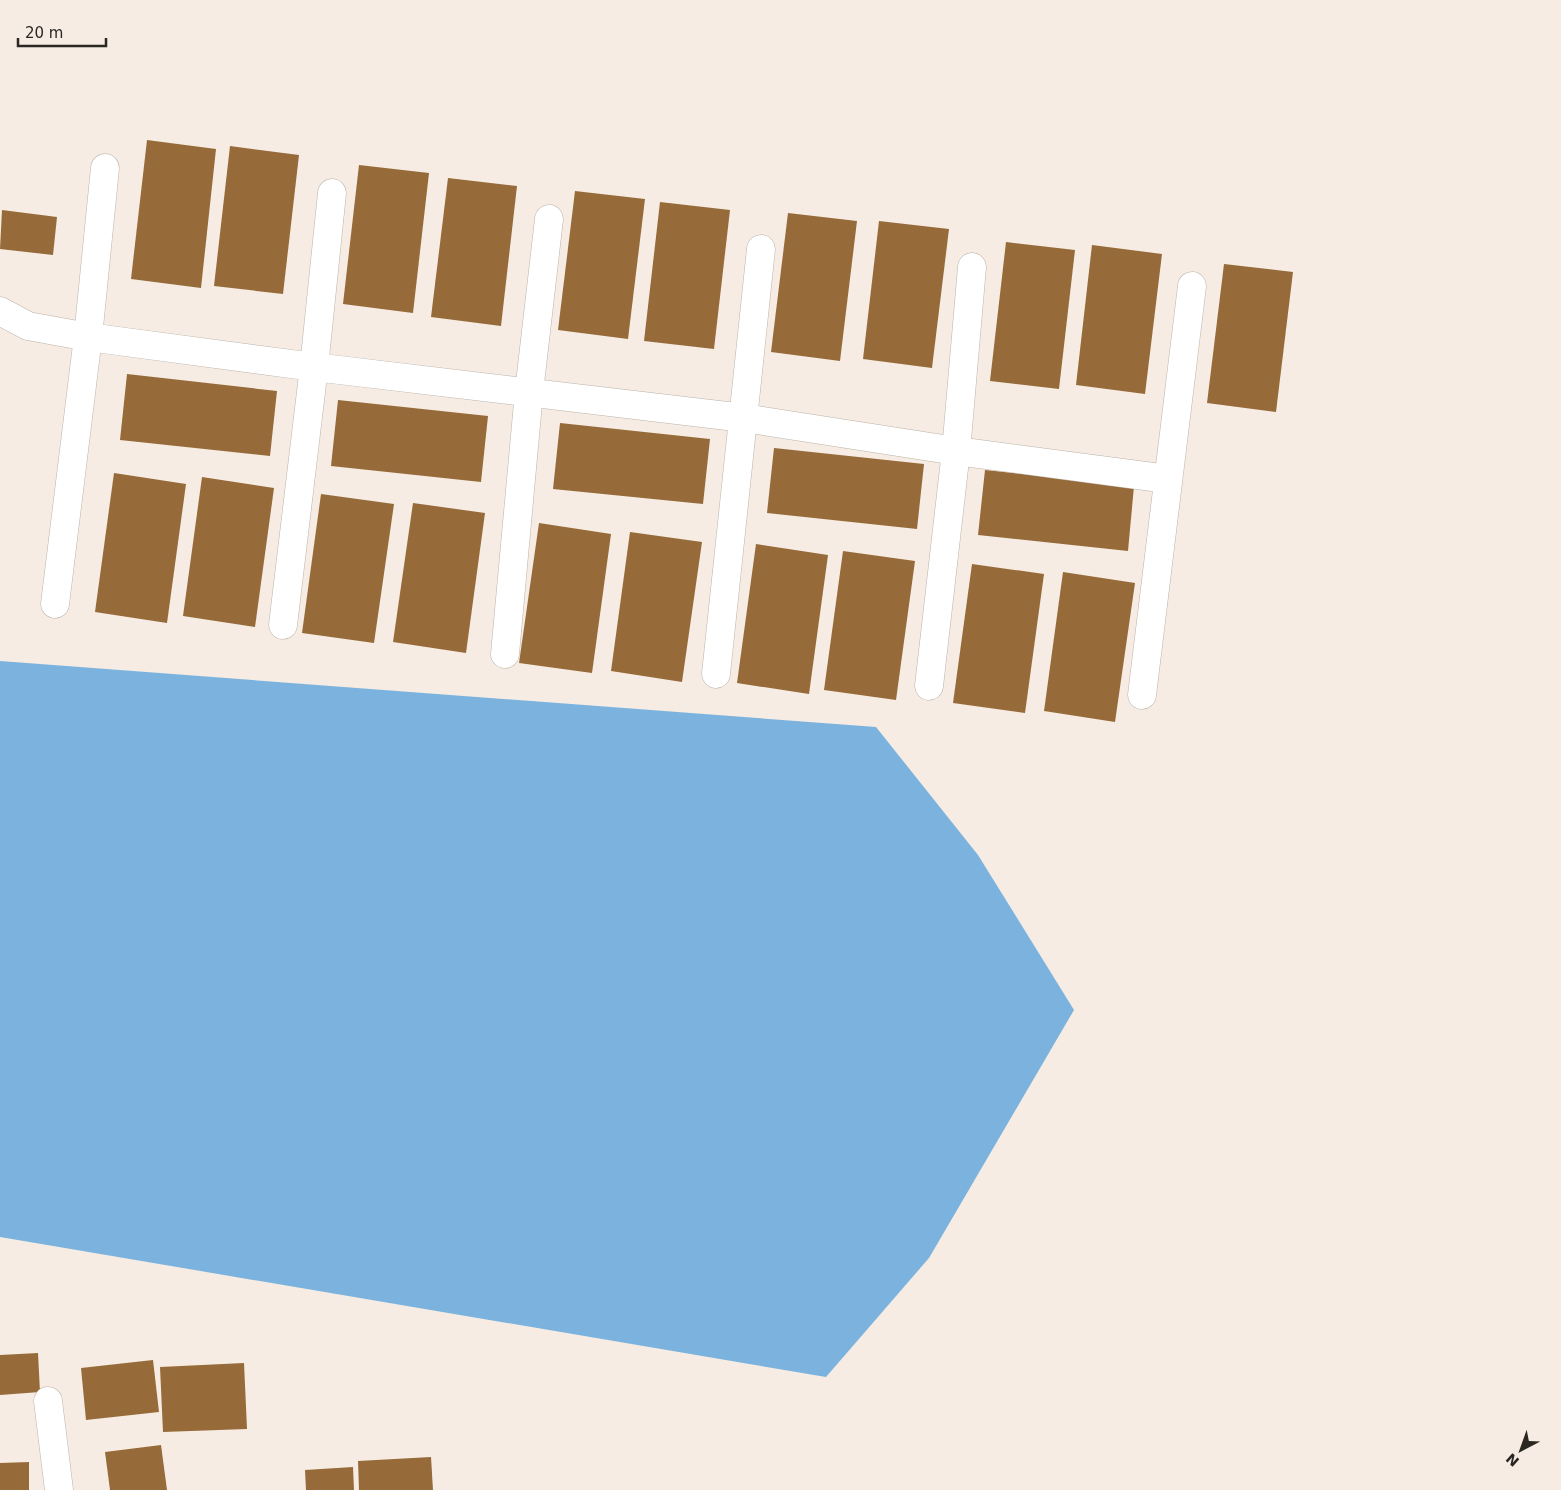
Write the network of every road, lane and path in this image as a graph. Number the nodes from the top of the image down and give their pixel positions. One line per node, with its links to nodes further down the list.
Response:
1 (105, 168): 10 (street)
2 (332, 193): 11 (street)
3 (549, 219): 12 (street)
4 (761, 249): 13 (street)
5 (972, 267): 14 (street)
6 (1192, 286): 15 (street)
7 (0, 311): 8 (street)
8 (28, 326): 9 (street); 10 (street)
9 (0, 332)
10 (88, 337): 11 (street); 16 (street)
11 (314, 367): 12 (street); 17 (street)
12 (529, 392): 13 (street); 18 (street)
13 (744, 418): 14 (street); 19 (street)
14 (956, 450): 15 (street); 20 (street)
15 (1168, 479): 21 (street)
16 (55, 604)
17 (283, 624)
18 (504, 654)
19 (716, 674)
20 (928, 686)
21 (1142, 694)
22 (48, 1401): 23 (street)
23 (59, 1490)

